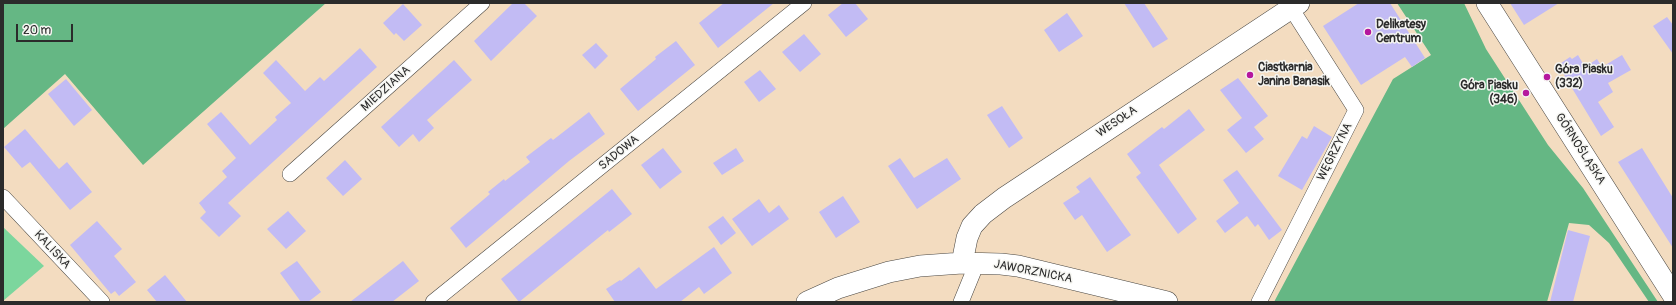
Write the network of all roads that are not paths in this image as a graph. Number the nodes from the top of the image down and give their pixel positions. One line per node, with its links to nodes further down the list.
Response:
1 (482, 3): 5 (street, MIEDZIANA)
2 (804, 3): 10 (street, SADOWA)
3 (1488, 3): 8 (street, GÓRNOŚLĄSKA)
4 (1295, 6): 7 (street, WESOŁA); 14 (street, WĘGRZYNA)
5 (290, 174)
6 (3, 197): 9 (street, KALISKA)
7 (970, 263): 11 (street, JAWORZNICKA); 12 (street); 13 (street, JAWORZNICKA)
8 (1673, 294)
9 (102, 302)
10 (433, 302)
11 (807, 302)
12 (961, 302)
13 (1167, 302)
14 (1259, 302)

